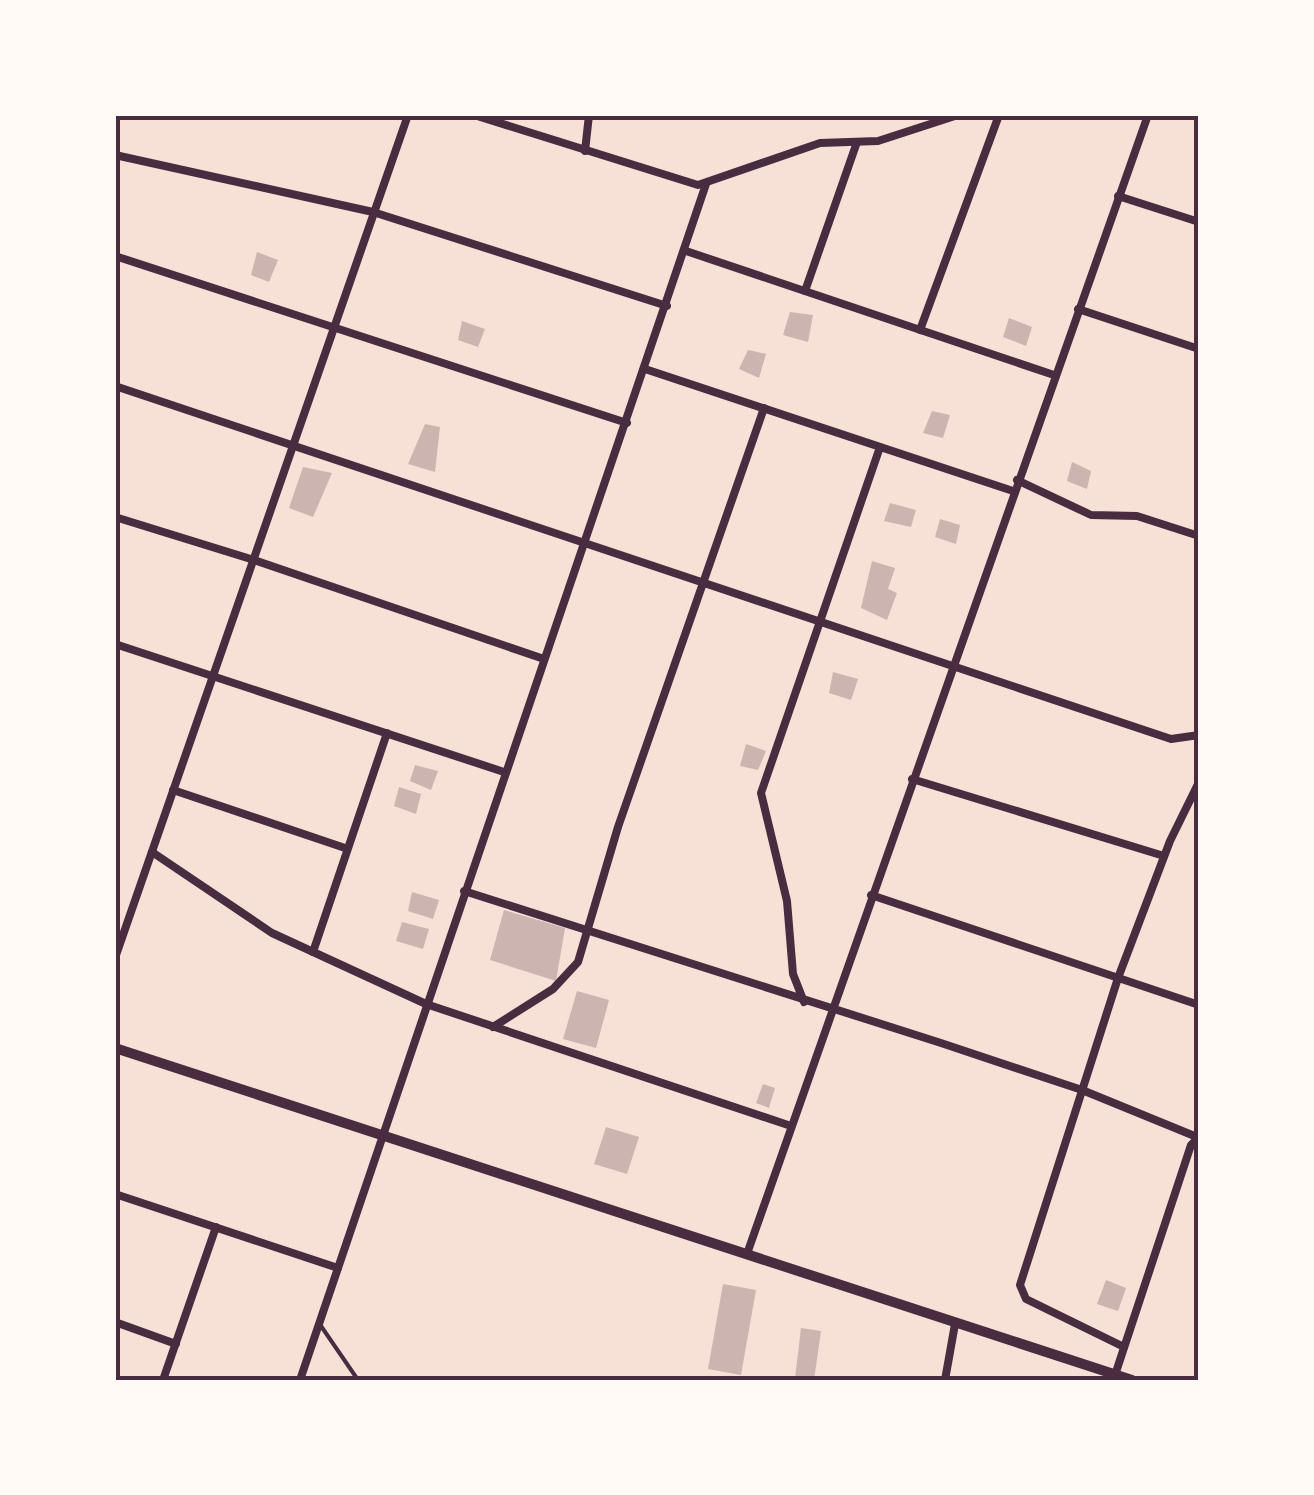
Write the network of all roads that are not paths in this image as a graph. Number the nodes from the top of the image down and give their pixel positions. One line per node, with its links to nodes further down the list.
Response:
1 (408, 115): 13 (street)
2 (474, 115): 9 (street)
3 (589, 115): 9 (street)
4 (958, 115): 8 (street)
5 (999, 115): 21 (street)
6 (1096, 115): 7 (street)
7 (1148, 115): 12 (street)
8 (857, 142): 11 (street); 17 (street)
9 (585, 151): 11 (street)
10 (115, 155): 13 (street)
11 (706, 184): 15 (street)
12 (1118, 196): 14 (street); 19 (street)
13 (373, 212): 18 (street); 20 (street)
14 (1199, 222)
15 (686, 251): 17 (street); 18 (street)
16 (115, 256): 20 (street)
17 (804, 291): 21 (street)
18 (667, 306): 23 (street)
19 (1078, 309): 22 (street); 24 (street)
20 (335, 326): 27 (street); 28 (street)
21 (920, 330): 24 (street)
22 (1199, 349)
23 (645, 369): 26 (street); 27 (street)
24 (1054, 375): 30 (street)
25 (115, 386): 28 (street)
26 (764, 408): 29 (street); 36 (street)
27 (626, 423): 34 (street)
28 (295, 444): 34 (street); 35 (street)
29 (880, 447): 31 (street); 37 (street)
30 (1017, 480): 31 (street); 33 (street)
31 (1013, 492): 40 (street)
32 (115, 517): 35 (street)
33 (1199, 536)
34 (586, 540): 36 (street); 39 (street)
35 (254, 560): 39 (street); 41 (street)
36 (704, 580): 37 (street); 53 (street)
37 (819, 620): 40 (street); 57 (street)
38 (115, 644): 41 (street)
39 (544, 659): 44 (street)
40 (952, 664): 43 (street); 45 (street)
41 (212, 676): 42 (street); 47 (street)
42 (387, 733): 44 (street); 48 (street)
43 (1199, 735)
44 (504, 772): 51 (street)
45 (912, 779): 50 (street); 52 (street)
46 (1199, 782): 50 (street)
47 (173, 790): 48 (street); 49 (street)
48 (345, 848): 54 (street)
49 (152, 852): 54 (street); 55 (street)
50 (1164, 856): 56 (street)
51 (464, 891): 53 (street); 58 (street)
52 (871, 896): 56 (street); 60 (street)
53 (590, 932): 57 (street); 61 (street)
54 (312, 952): 58 (street)
55 (115, 958)
56 (1118, 978): 59 (street); 63 (street)
57 (804, 1002): 60 (street)
58 (426, 1004): 61 (street); 65 (street)
59 (1199, 1005)
60 (831, 1011): 63 (street); 64 (street)
61 (493, 1027): 64 (street)
62 (115, 1048): 65 (main road)
63 (1082, 1090): 66 (street); 75 (street)
64 (791, 1126): 69 (street)
65 (382, 1135): 69 (main road); 70 (street)
66 (1198, 1137): 75 (street)
67 (115, 1194): 68 (street)
68 (216, 1228): 70 (street); 74 (street)
69 (748, 1251): 73 (main road)
70 (338, 1268): 72 (street)
71 (115, 1322): 74 (street)
72 (319, 1323): 78 (street); 79 (lane)
73 (955, 1324): 76 (main road); 80 (street)
74 (176, 1344): 77 (street)
75 (1124, 1347): 76 (street)
76 (1114, 1375): 81 (main road)
77 (163, 1380)
78 (300, 1380)
79 (358, 1380)
80 (945, 1380)
81 (1132, 1380)

